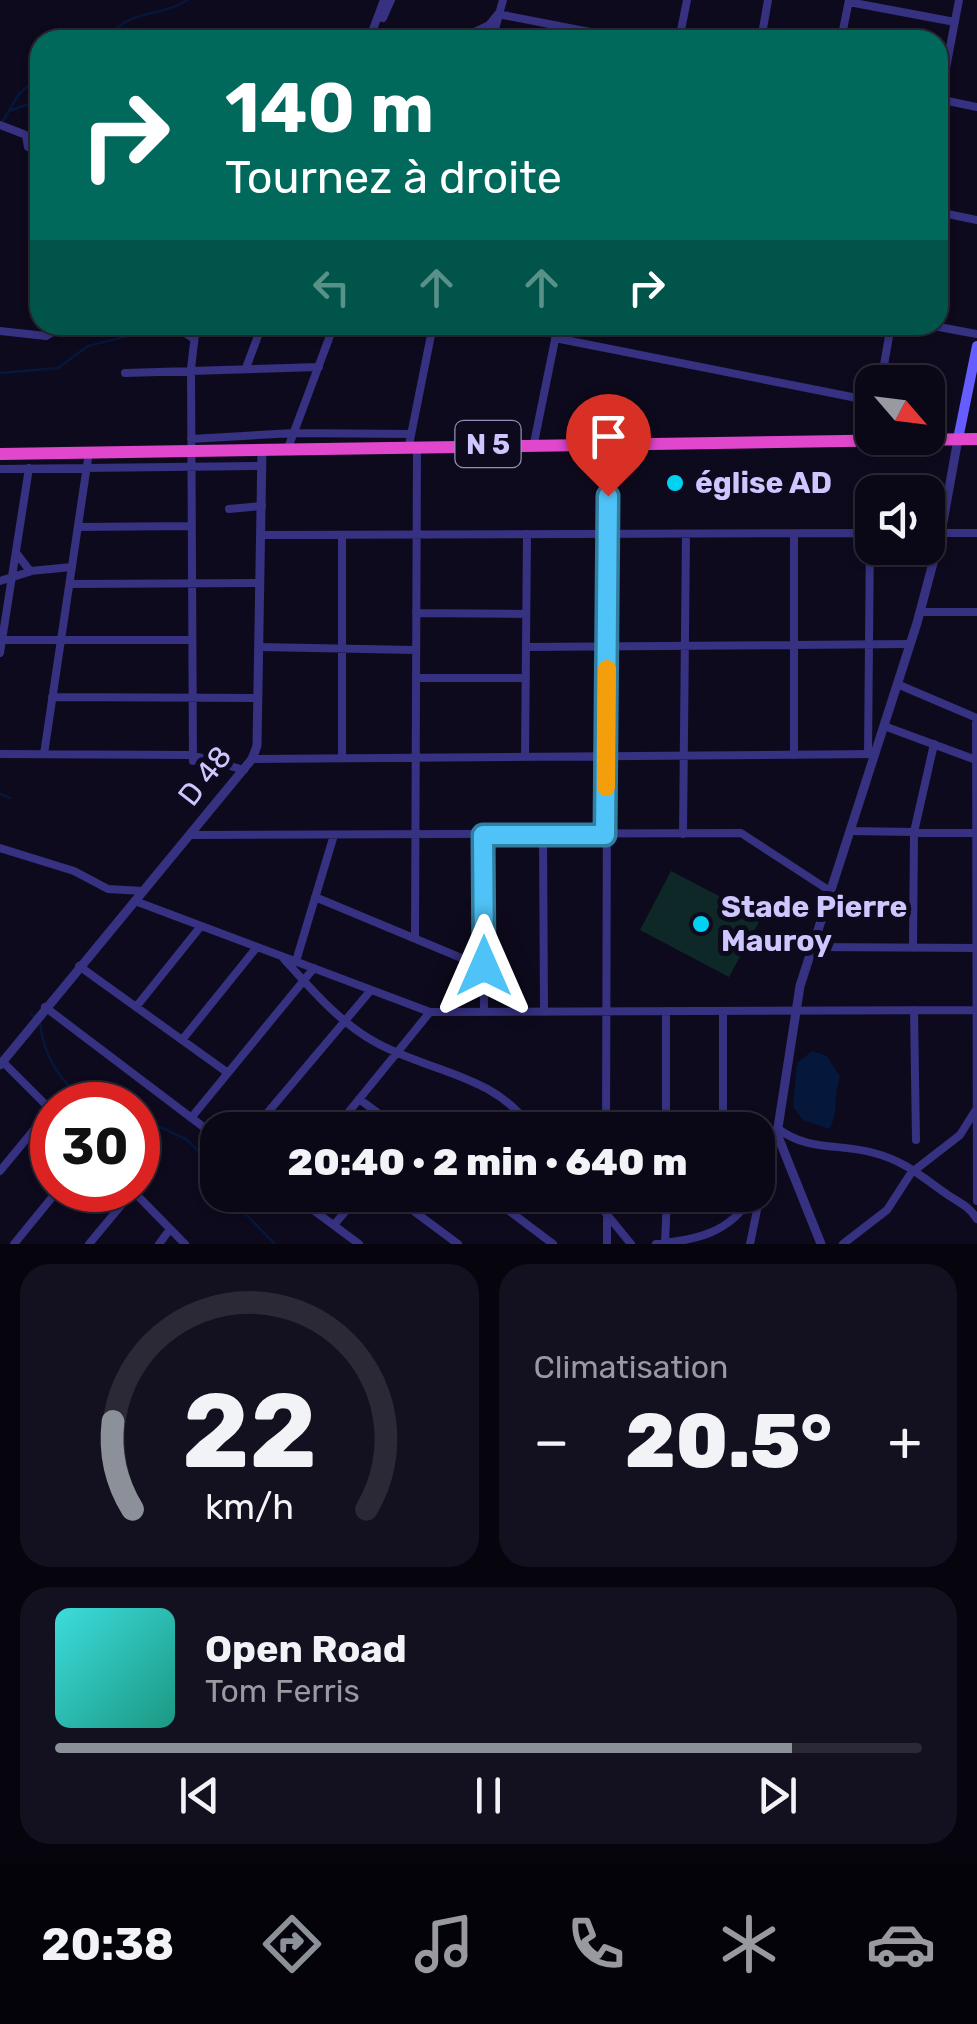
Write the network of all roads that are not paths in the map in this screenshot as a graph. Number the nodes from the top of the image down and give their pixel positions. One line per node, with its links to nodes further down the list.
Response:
1 (388, 0): 8 (street); 11 (street)
2 (503, 0): 7 (street)
3 (686, 0): 15 (street)
4 (768, 0): 16 (street)
5 (959, 0): 9 (street)
6 (849, 1): 9 (street); 17 (street)
7 (498, 14): 10 (street); 12 (street); 13 (street)
8 (383, 18)
9 (954, 22): 18 (street)
10 (571, 28): 14 (street)
11 (374, 30)
12 (478, 30)
13 (494, 30)
14 (581, 30)
15 (681, 30)
16 (762, 30)
17 (843, 30)
18 (948, 51)
19 (948, 101): 20 (street)
20 (977, 106)
21 (0, 126): 22 (street)
22 (30, 148)
23 (948, 214): 24 (street)
24 (977, 220)
25 (948, 329): 28 (street)
26 (0, 331): 27 (street)
27 (30, 334)
28 (977, 334)
29 (187, 335): 37 (street)
30 (195, 335): 37 (street)
31 (258, 335): 41 (street)
32 (330, 335): 40 (street)
33 (432, 335): 50 (street)
34 (556, 335): 36 (street)
35 (889, 335): 39 (street)
36 (555, 338): 44 (street); 52 (street)
37 (194, 340): 42 (street)
38 (977, 346): 48 (main road)
39 (883, 365)
40 (318, 367): 41 (street); 45 (street)
41 (246, 368): 42 (street)
42 (191, 369): 43 (street); 53 (street)
43 (124, 373)
44 (855, 398)
45 (294, 433): 50 (street); 53 (street); 54 (street)
46 (855, 433): 51 (highway, N 5)
47 (945, 438): 48 (highway, N 5)
48 (958, 439): 49 (highway, N 5); 65 (street)
49 (977, 439)
50 (412, 441): 52 (highway, N 5); 54 (highway, N 5); 72 (street)
51 (608, 441): 52 (highway, N 5); 74 (street)
52 (534, 443)
53 (192, 445): 55 (highway, N 5); 56 (highway, N 5); 60 (street)
54 (288, 448): 55 (highway, N 5)
55 (262, 449): 59 (street, D 48)
56 (89, 452): 58 (highway, N 5); 61 (street)
57 (0, 454): 58 (highway, N 5)
58 (30, 461): 61 (street); 62 (street); 78 (street)
59 (262, 466): 60 (street); 63 (street, D 48)
60 (192, 467): 61 (street); 66 (street)
61 (87, 468): 67 (street)
62 (0, 469)
63 (262, 506): 64 (street); 77 (street, D 48)
64 (229, 508)
65 (945, 511)
66 (192, 526): 67 (street); 86 (street)
67 (78, 527): 81 (street)
68 (855, 533): 76 (street)
69 (945, 533): 70 (street)
70 (977, 533)
71 (342, 534): 72 (street); 77 (street); 102 (street)
72 (416, 534): 73 (street); 90 (street)
73 (527, 534): 74 (street); 91 (street)
74 (608, 534): 75 (street); 99 (street)
75 (686, 534): 76 (street); 100 (street)
76 (794, 534): 97 (street)
77 (261, 535): 85 (street, D 48)
78 (16, 550): 82 (street); 84 (street)
79 (870, 565): 95 (street)
80 (932, 565): 88 (street)
81 (72, 567): 82 (street); 87 (street)
82 (30, 571): 84 (street)
83 (0, 580): 84 (street)
84 (10, 580): 92 (street)
85 (260, 582): 86 (street); 98 (street, D 48)
86 (192, 583): 87 (street); 94 (street)
87 (70, 584): 93 (street)
88 (920, 612): 89 (street); 96 (street)
89 (977, 612)
90 (416, 613): 91 (street); 103 (street)
91 (526, 614): 101 (street)
92 (2, 640): 93 (street); 104 (street)
93 (61, 640): 94 (street); 108 (street)
94 (192, 640): 109 (street)
95 (869, 644): 96 (street); 97 (street); 116 (street)
96 (910, 644): 107 (street)
97 (794, 645): 100 (street); 117 (street)
98 (259, 646): 102 (street); 110 (street, D 48)
99 (607, 646): 100 (street); 101 (street); 118 (street)
100 (685, 646): 119 (street)
101 (526, 647): 106 (street)
102 (342, 648): 103 (street); 122 (street)
103 (416, 650): 105 (street)
104 (0, 653)
105 (416, 678): 106 (street); 123 (street)
106 (526, 678): 120 (street)
107 (897, 684): 111 (street); 112 (street)
108 (52, 697): 109 (street); 115 (street)
109 (192, 698): 110 (street); 121 (street)
110 (258, 698): 124 (street, D 48)
111 (977, 718): 125 (street)
112 (884, 726): 113 (street); 116 (street)
113 (934, 744): 125 (street); 128 (street)
114 (0, 754): 115 (street)
115 (44, 754): 121 (street)
116 (871, 754): 117 (street); 127 (street)
117 (794, 755): 119 (street)
118 (606, 756): 119 (street); 120 (street); 136 (street)
119 (684, 756): 130 (street)
120 (525, 757): 123 (street)
121 (192, 758): 126 (street)
122 (342, 758): 123 (street); 124 (street)
123 (416, 758): 133 (street)
124 (252, 759): 126 (street, D 48)
125 (976, 760): 129 (street)
126 (244, 770): 131 (street, D 48)
127 (850, 831): 128 (street); 139 (street)
128 (914, 832): 129 (street); 146 (street)
129 (977, 832): 147 (street)
130 (683, 834): 136 (street); 139 (street)
131 (190, 835): 132 (street); 138 (street, D 48)
132 (334, 835): 133 (street); 140 (street)
133 (415, 835): 134 (street); 143 (street)
134 (483, 835): 135 (street); 151 (street)
135 (543, 835): 136 (street); 164 (street)
136 (605, 835): 158 (street)
137 (0, 848): 138 (street)
138 (142, 891): 141 (street, D 48)
139 (830, 891): 145 (street)
140 (315, 897): 143 (street); 149 (street)
141 (134, 901): 142 (street); 150 (street, D 48)
142 (201, 926): 144 (street); 155 (street)
143 (415, 938): 151 (street)
144 (257, 947): 148 (street); 167 (street)
145 (812, 947): 146 (street); 161 (street)
146 (913, 948): 147 (street)
147 (977, 948): 157 (street)
148 (281, 956): 149 (street); 153 (street)
149 (296, 962): 152 (street)
150 (79, 966): 155 (street); 165 (street, D 48)
151 (484, 966): 163 (street)
152 (314, 968): 153 (street); 154 (street)
153 (304, 981): 166 (street); 171 (street)
154 (371, 990): 162 (street); 166 (street)
155 (136, 1007): 167 (street)
156 (914, 1010): 157 (street); 161 (street); 187 (street)
157 (977, 1010): 170 (street)
158 (604, 1011): 159 (street); 164 (street); 179 (street)
159 (666, 1011): 160 (street); 180 (street)
160 (724, 1011): 161 (street); 181 (street)
161 (796, 1011): 184 (street)
162 (430, 1012): 163 (street); 168 (street)
163 (484, 1012): 164 (street)
164 (544, 1012)
165 (38, 1015): 169 (street, D 48); 182 (street)
166 (344, 1021): 168 (street); 175 (street)
167 (182, 1040): 171 (street)
168 (397, 1053): 173 (street); 178 (street)
169 (2, 1064): 172 (street)
170 (977, 1071): 174 (street)
171 (228, 1074): 182 (street)
172 (30, 1090)
173 (359, 1099): 176 (street); 177 (street)
174 (977, 1108): 188 (street); 190 (street)
175 (269, 1112)
176 (349, 1112)
177 (377, 1112)
178 (516, 1112)
179 (606, 1112)
180 (666, 1112)
181 (722, 1112)
182 (191, 1118): 183 (street)
183 (200, 1125)
184 (777, 1131): 186 (street); 188 (street); 220 (street)
185 (30, 1136): 189 (street)
186 (775, 1136)
187 (916, 1140)
188 (916, 1168): 204 (street); 221 (street)
189 (0, 1171)
190 (977, 1202)
191 (40, 1212): 208 (street)
192 (114, 1212): 209 (street)
193 (153, 1212): 206 (street)
194 (315, 1212): 205 (street)
195 (345, 1212): 205 (street)
196 (415, 1212): 213 (street)
197 (508, 1212): 207 (street)
198 (604, 1212): 203 (street)
199 (607, 1212): 203 (street)
200 (666, 1212): 218 (street)
201 (741, 1212): 218 (street)
202 (755, 1212): 219 (street)
203 (607, 1216): 215 (street); 216 (street)
204 (977, 1219)
205 (334, 1226): 212 (street)
206 (170, 1229): 210 (street); 211 (street)
207 (541, 1241): 214 (street)
208 (14, 1244)
209 (89, 1244)
210 (158, 1244)
211 (184, 1244)
212 (358, 1244)
213 (458, 1244)
214 (553, 1244)
215 (608, 1244)
216 (631, 1244)
217 (656, 1244): 218 (street)
218 (666, 1244)
219 (750, 1244)
220 (821, 1244)
221 (843, 1244)

